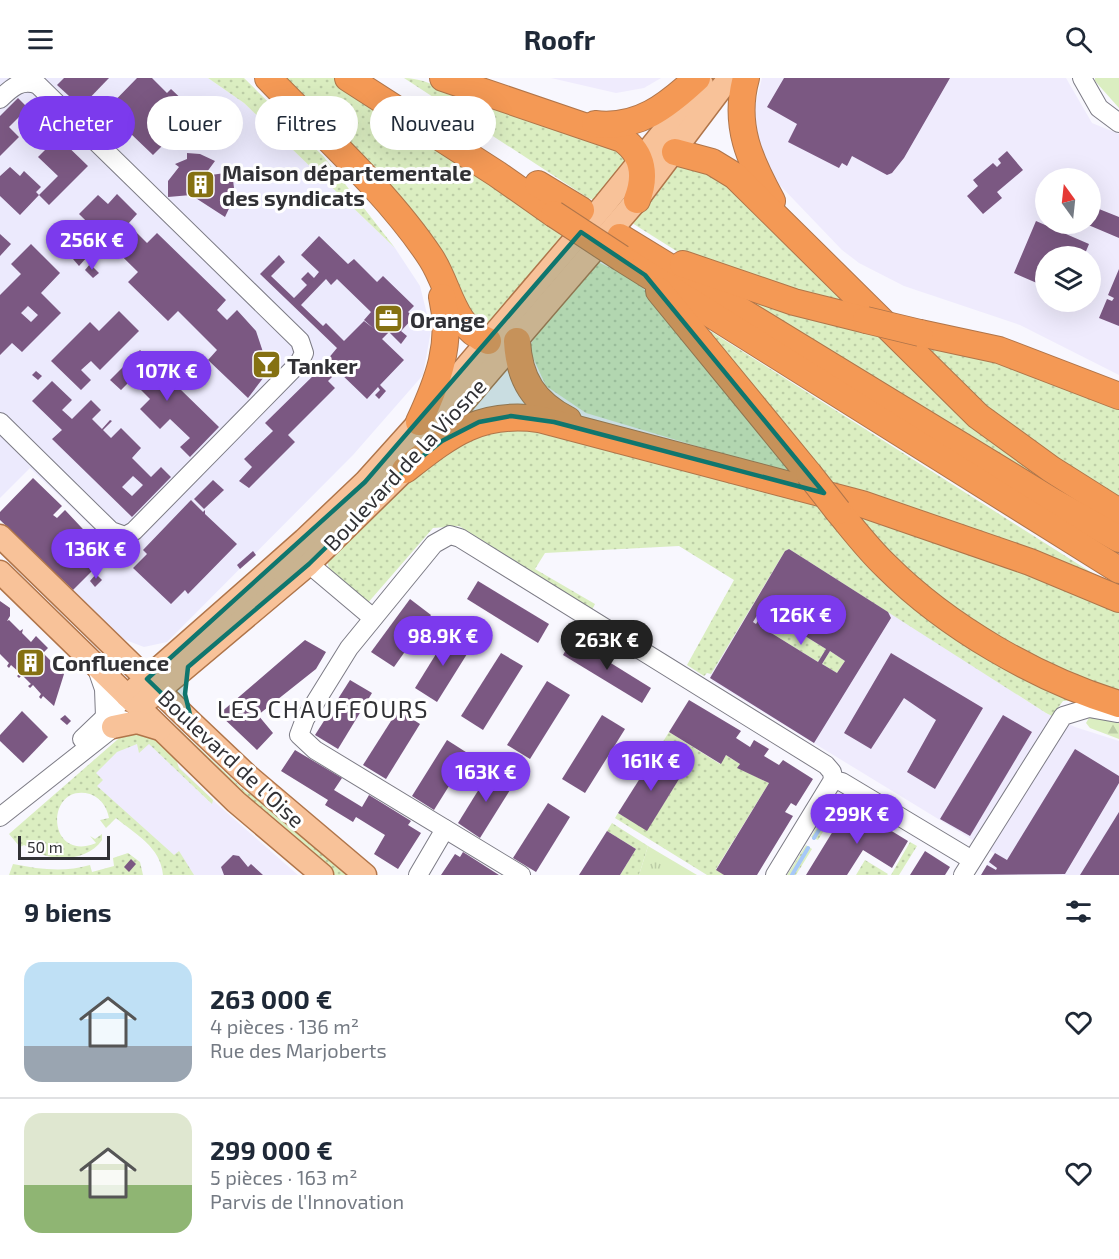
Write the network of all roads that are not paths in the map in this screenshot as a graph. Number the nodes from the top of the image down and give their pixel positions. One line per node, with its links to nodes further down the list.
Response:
1 (268, 78): 18 (highway)
2 (348, 78): 17 (highway, bridge)
3 (375, 78): 17 (highway)
4 (443, 78): 12 (highway)
5 (697, 78): 12 (highway)
6 (706, 78): 14 (main road, Boulevard de la Viosne)
7 (729, 78): 13 (main road, Boulevard de la Viosne)
8 (746, 78): 16 (highway)
9 (1082, 78): 11 (street)
10 (0, 99): 24 (street)
11 (1112, 119)
12 (565, 120): 14 (highway)
13 (675, 152): 14 (main road); 15 (main road, Boulevard de la Viosne); 16 (highway)
14 (640, 161): 15 (highway); 20 (main road, Boulevard de la Viosne)
15 (637, 200): 22 (main road, Boulevard de la Viosne)
16 (783, 220): 28 (highway)
17 (626, 248): 19 (highway); 23 (highway, bridge); 30 (highway)
18 (426, 252): 21 (highway); 25 (highway)
19 (645, 274): 32 (highway); 41 (highway, bridge)
20 (531, 290): 21 (main road, Boulevard de la Viosne); 22 (main road)
21 (488, 341): 22 (main road); 25 (main road, Boulevard de la Viosne)
22 (517, 341): 25 (main road, Boulevard de la Viosne); 26 (highway)
23 (1119, 396)
24 (0, 422)
25 (427, 429): 27 (main road, Boulevard de la Viosne); 37 (main road, Boulevard de la Viosne)
26 (590, 430): 27 (highway); 34 (highway)
27 (405, 470): 31 (main road, Boulevard de la Viosne)
28 (1119, 512)
29 (0, 536): 36 (main road, Boulevard de l'Oise)
30 (1119, 538)
31 (309, 564): 35 (street); 37 (main road, Boulevard de la Viosne)
32 (1119, 570)
33 (0, 572): 38 (main road, Boulevard de l'Oise)
34 (1119, 600)
35 (373, 618): 46 (street); 48 (street)
36 (123, 656): 37 (main road); 39 (main road, Boulevard de l'Oise)
37 (186, 657): 39 (main road, Boulevard de la Viosne); 44 (main road)
38 (95, 664): 40 (main road, Boulevard de l'Oise); 43 (street)
39 (153, 685): 40 (main road, Boulevard de la Viosne); 44 (main road, Boulevard de l'Oise)
40 (133, 701): 43 (street, Boulevard de la Viosne); 45 (main road, Boulevard de l'Oise)
41 (1119, 704)
42 (1119, 713): 49 (street)
43 (109, 722): 45 (main road); 47 (street, Boulevard de la Viosne)
44 (192, 723): 51 (main road, Boulevard de l'Oise)
45 (163, 731): 50 (main road, Boulevard de l'Oise)
46 (833, 780): 49 (street); 54 (street)
47 (0, 818)
48 (445, 829): 52 (street); 53 (street)
49 (967, 867)
50 (322, 875)
51 (365, 875)
52 (418, 875)
53 (521, 875)
54 (775, 875)

